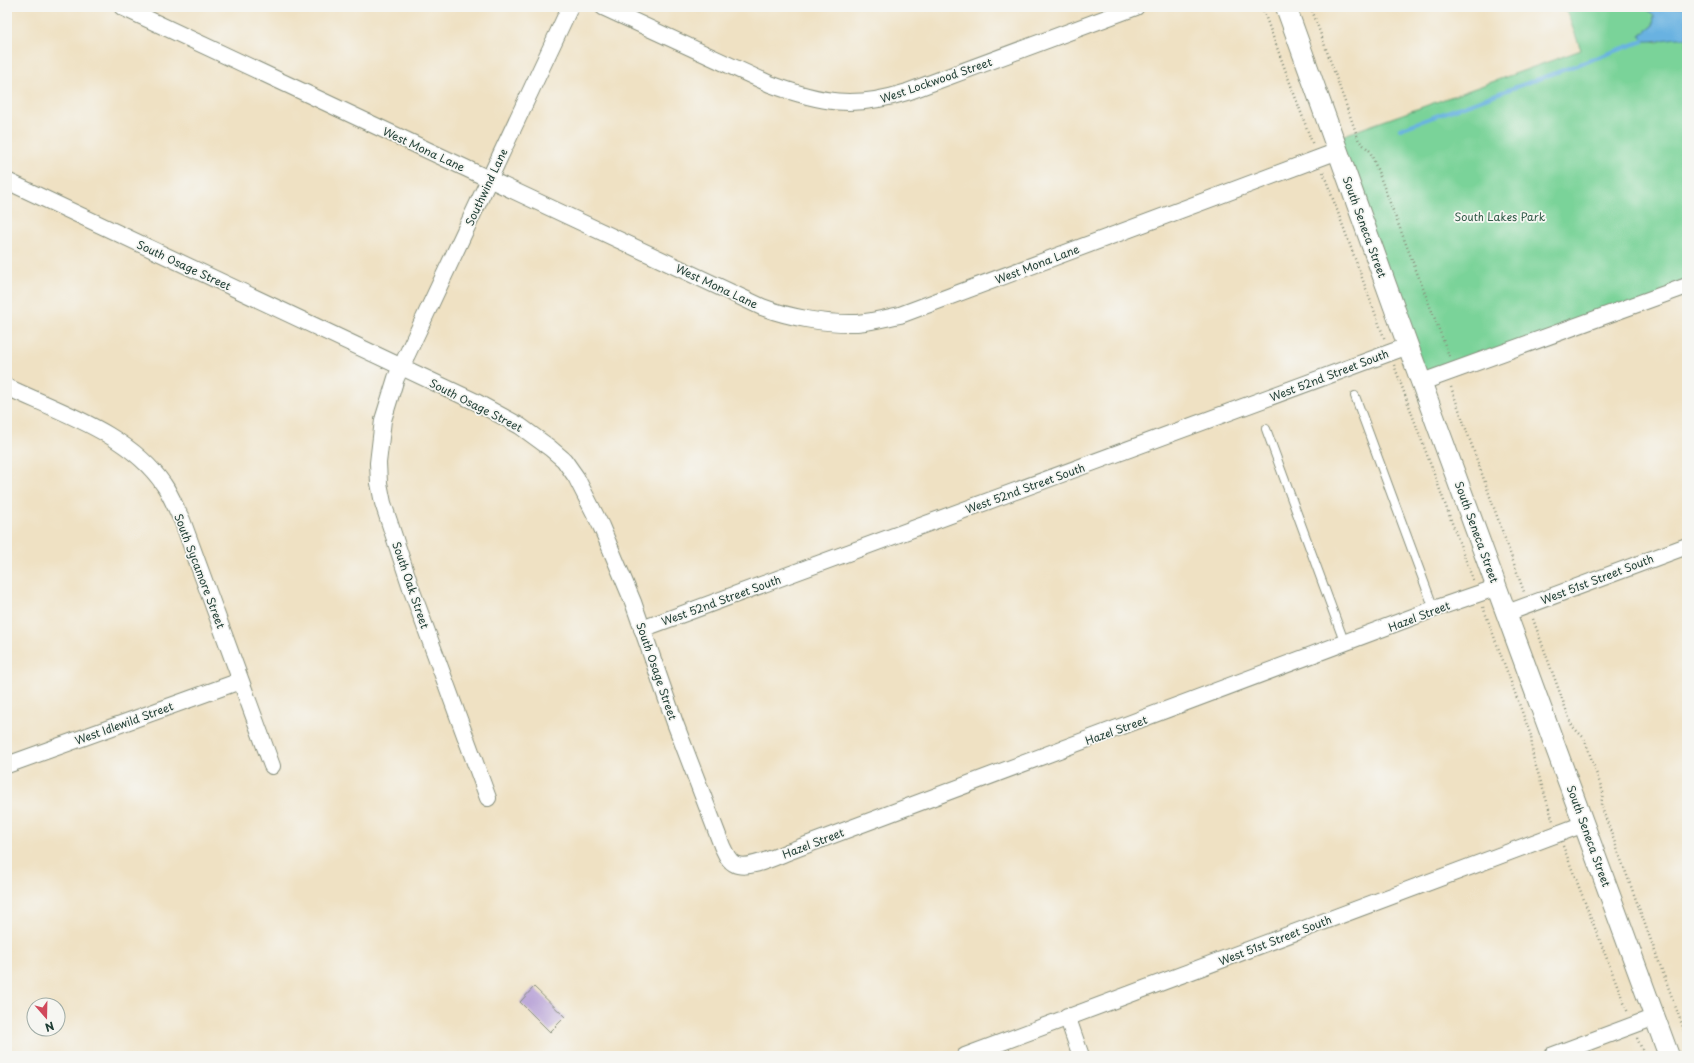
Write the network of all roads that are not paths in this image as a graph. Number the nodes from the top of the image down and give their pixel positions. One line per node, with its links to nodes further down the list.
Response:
1 (122, 7): 7 (street, West Mona Lane)
2 (570, 7): 7 (street, Southwind Lane)
3 (603, 7): 4 (street, West Lockwood Street)
4 (1136, 7)
5 (1286, 7): 6 (street, South Seneca Street)
6 (1338, 151): 7 (street, West Mona Lane); 10 (street, South Seneca Street)
7 (489, 180): 11 (street, Southwind Lane)
8 (7, 181): 11 (street, South Osage Street)
9 (1687, 286): 12 (street)
10 (1408, 346): 12 (street, South Seneca Street); 20 (street, West 52nd Street South)
11 (401, 367): 20 (street, South Osage Street); 25 (street, South Oak Street)
12 (1422, 382): 17 (street, South Seneca Street)
13 (7, 387): 22 (street, South Sycamore Street)
14 (1355, 396): 18 (lane)
15 (1266, 429): 21 (lane)
16 (1687, 546): 19 (street, West 51st Street South)
17 (1498, 587): 18 (street, Hazel Street); 19 (street, South Seneca Street)
18 (1434, 610): 21 (street, Hazel Street)
19 (1507, 613): 26 (street, South Seneca Street)
20 (642, 629): 27 (street, South Osage Street)
21 (1345, 644): 27 (street, Hazel Street)
22 (240, 681): 23 (street, West Idlewild Street); 24 (street, South Sycamore Street)
23 (7, 765)
24 (272, 766)
25 (488, 798)
26 (1584, 824): 28 (street, West 51st Street South); 29 (street, South Seneca Street)
27 (734, 864)
28 (1067, 1017): 30 (street, West 51st Street South); 31 (street)
29 (1655, 1017): 32 (street); 33 (street, South Seneca Street)
30 (965, 1056)
31 (1081, 1056)
32 (1551, 1056)
33 (1669, 1056)

